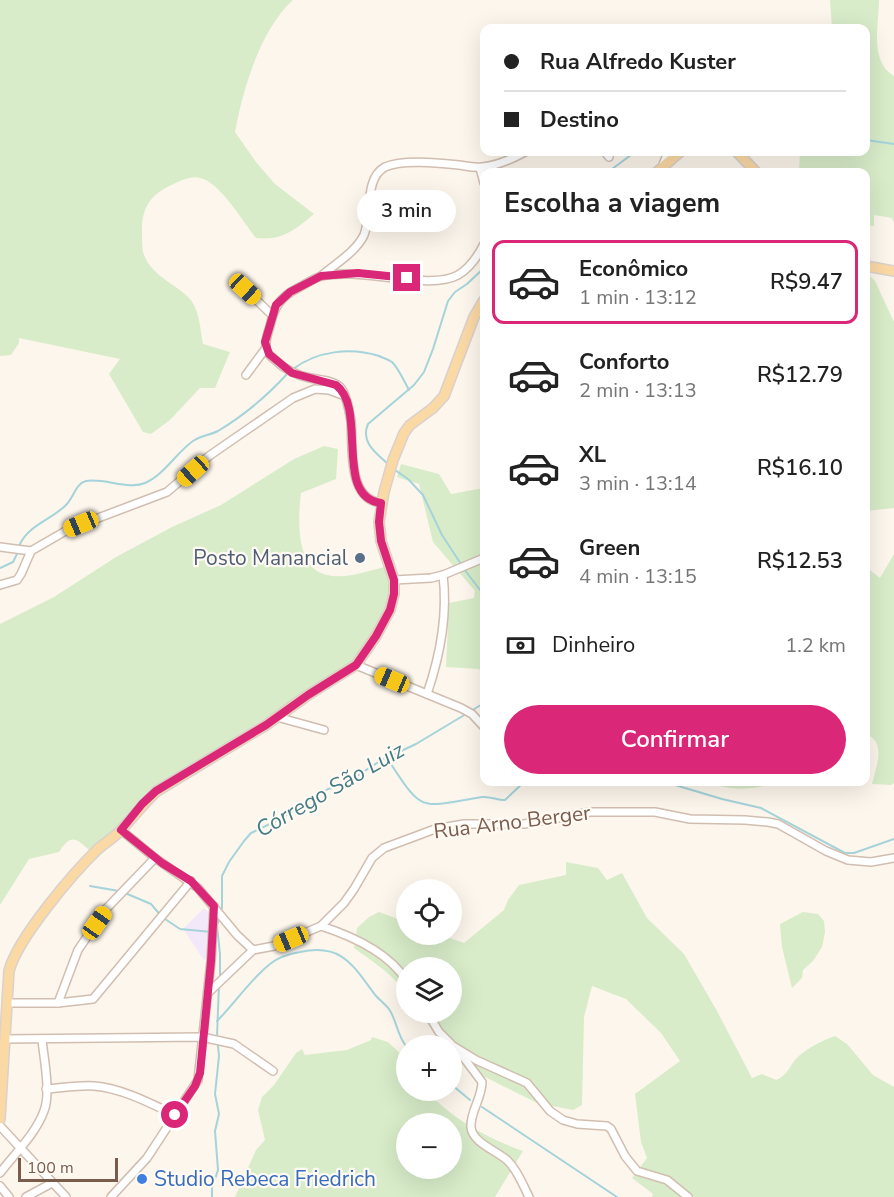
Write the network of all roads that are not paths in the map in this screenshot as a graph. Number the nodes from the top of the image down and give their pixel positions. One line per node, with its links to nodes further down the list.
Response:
1 (516, 156): 4 (street)
2 (675, 156): 5 (main road)
3 (741, 156): 6 (main road)
4 (480, 168): 10 (street)
5 (661, 168)
6 (752, 168)
7 (480, 251): 10 (street)
8 (870, 267): 9 (main road)
9 (894, 271)
10 (321, 276): 13 (street)
11 (245, 289): 13 (street)
12 (480, 307): 17 (main road)
13 (272, 315): 14 (street)
14 (266, 348): 15 (street); 16 (street)
15 (246, 375)
16 (345, 396): 17 (street); 19 (street)
17 (381, 503): 22 (main road)
18 (0, 547): 19 (street)
19 (31, 551): 23 (street)
20 (480, 560): 21 (street)
21 (443, 575): 22 (street); 25 (street)
22 (394, 580): 24 (main road)
23 (0, 585)
24 (356, 665): 25 (street); 26 (main road)
25 (427, 694): 27 (street)
26 (277, 717): 28 (street); 29 (main road)
27 (480, 723)
28 (324, 730)
29 (121, 830): 30 (street); 38 (main road)
30 (155, 858): 32 (street); 39 (street)
31 (894, 858): 34 (street, Rua Arno Berger)
32 (191, 881): 33 (street); 39 (street)
33 (214, 906): 35 (street); 37 (street)
34 (321, 926): 35 (street, Rua Arno Berger); 36 (street)
35 (253, 950): 37 (street)
36 (396, 968)
37 (208, 993): 42 (street)
38 (7, 1003): 39 (street); 43 (main road)
39 (58, 1003)
40 (434, 1023): 41 (street)
41 (442, 1035)
42 (206, 1038): 44 (street); 47 (street); 49 (street)
43 (5, 1039): 44 (street); 50 (main road)
44 (42, 1040): 48 (street)
45 (462, 1051): 61 (street)
46 (462, 1055): 60 (street)
47 (273, 1071)
48 (46, 1089): 49 (street); 52 (street)
49 (175, 1115): 59 (street)
50 (0, 1119)
51 (0, 1126): 52 (street)
52 (22, 1149): 53 (street); 54 (street)
53 (0, 1173)
54 (52, 1183): 57 (street); 58 (street)
55 (0, 1186): 56 (street)
56 (9, 1197)
57 (26, 1197)
58 (66, 1197)
59 (111, 1197)
60 (529, 1197)
61 (688, 1197)

